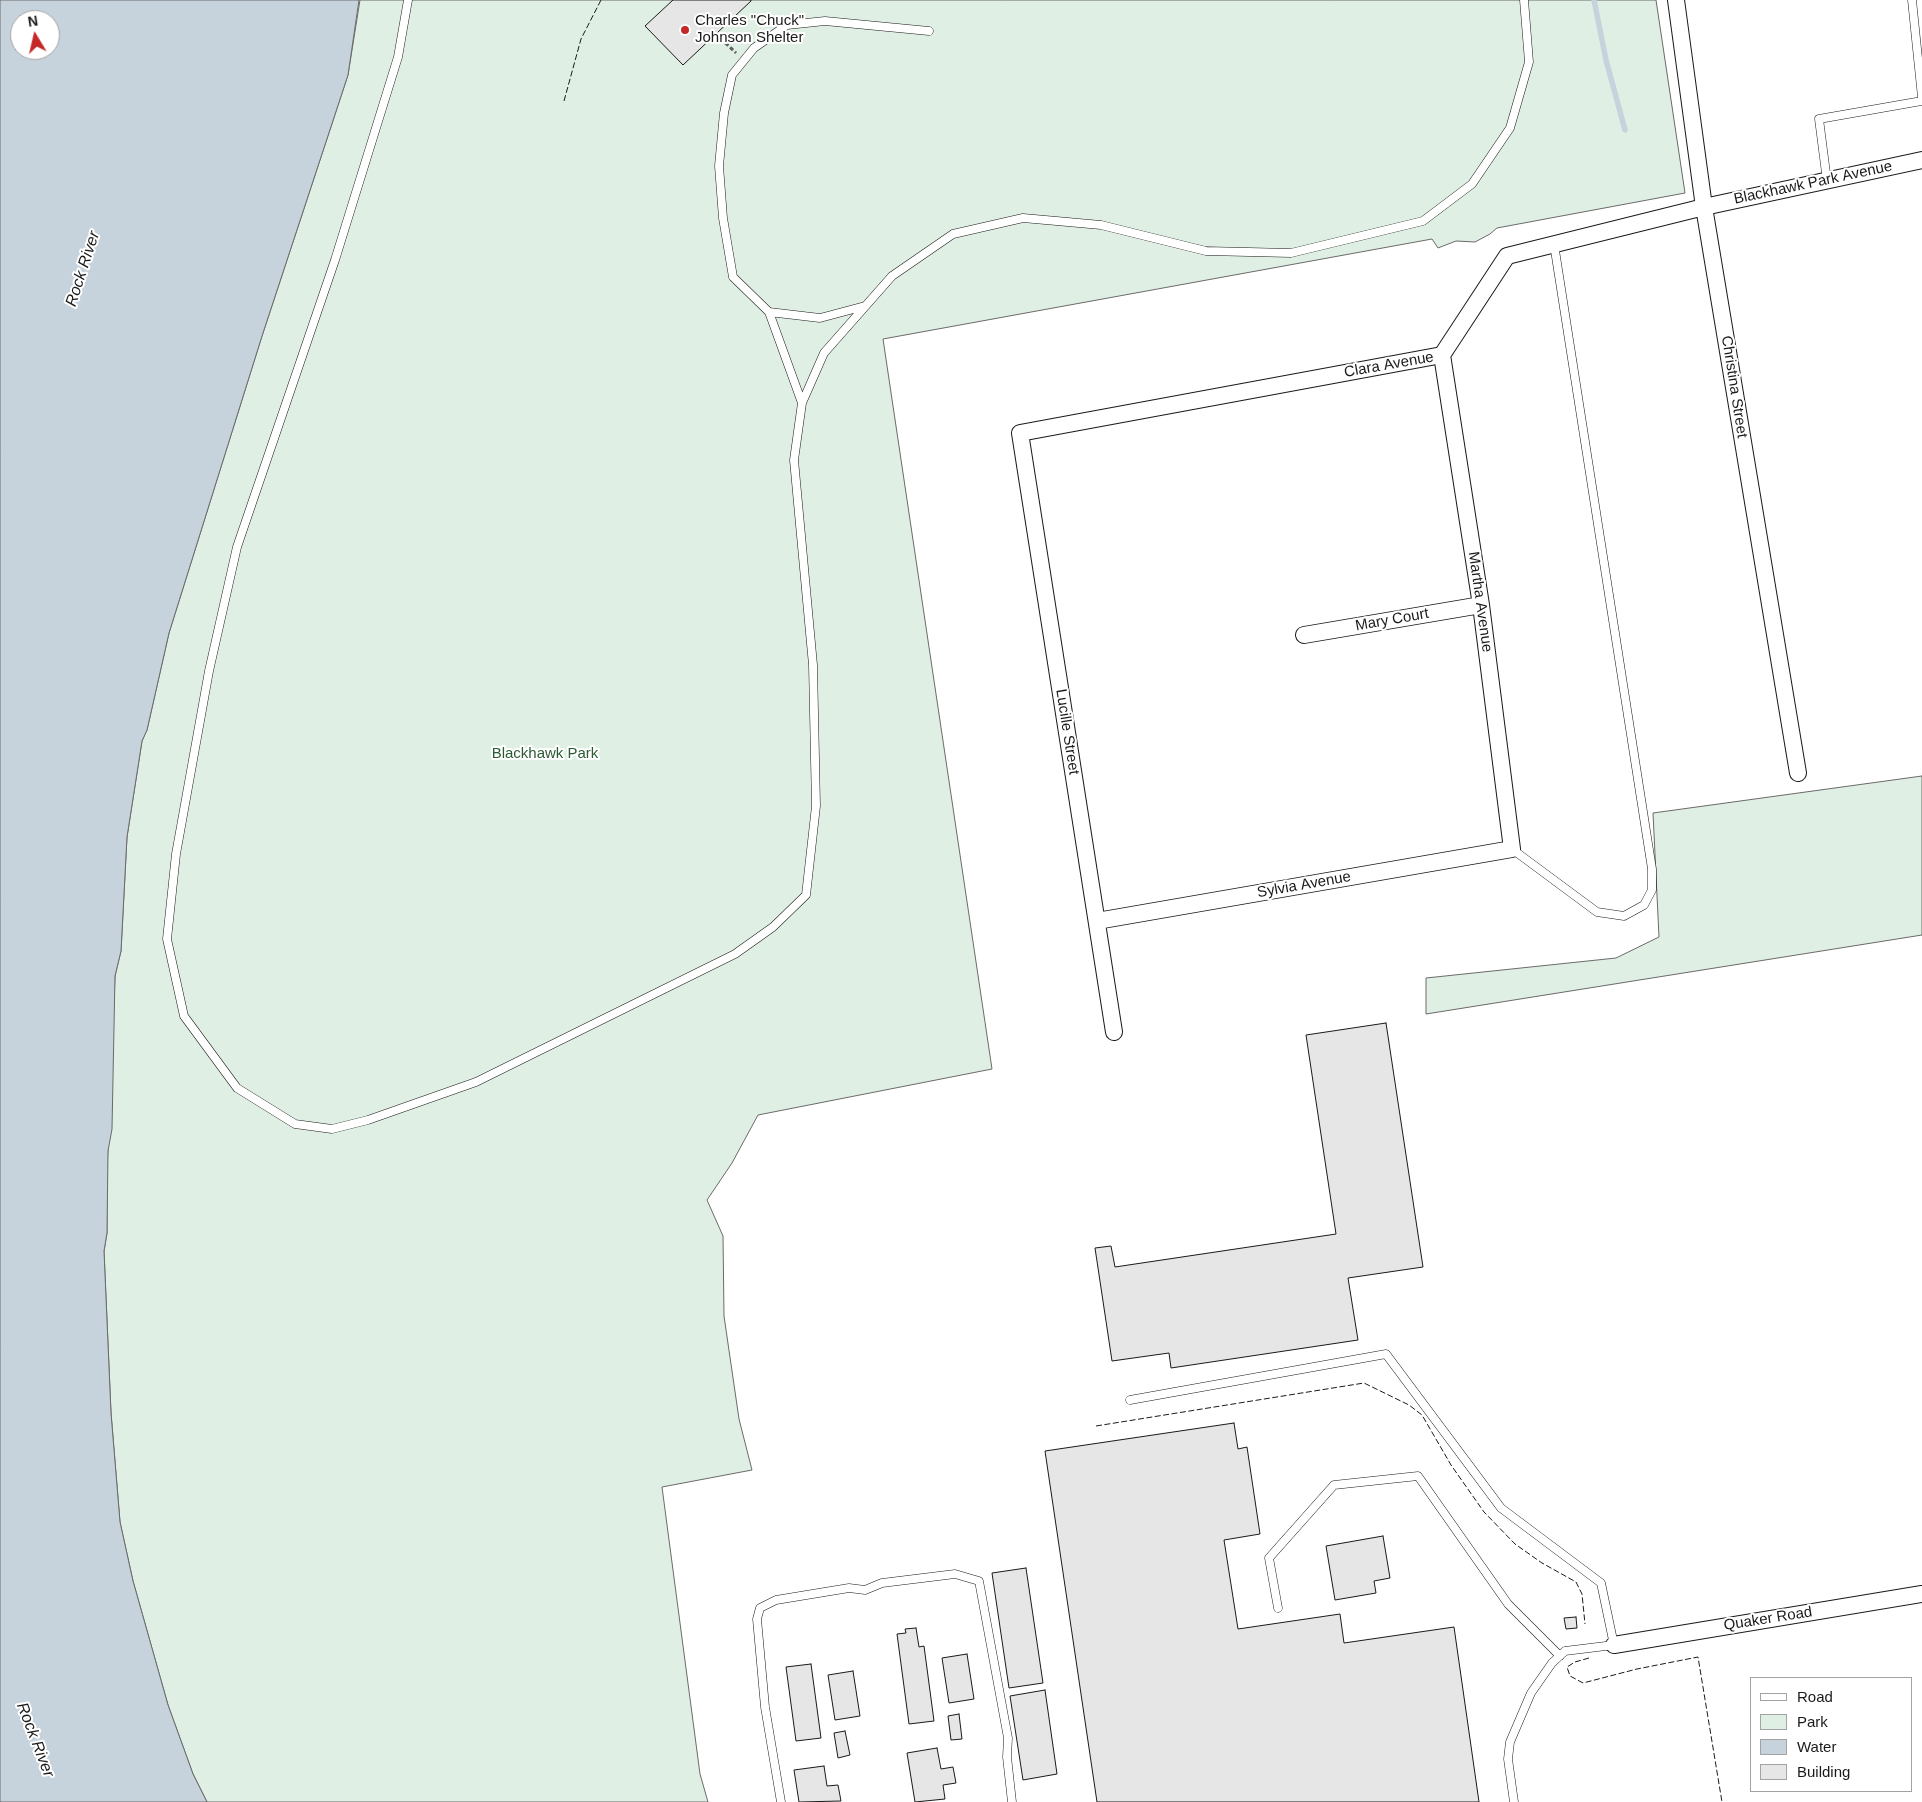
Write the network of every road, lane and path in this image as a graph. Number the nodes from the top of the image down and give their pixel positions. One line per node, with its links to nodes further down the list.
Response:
1 (408, 0): 17 (lane)
2 (1524, 0): 14 (lane)
3 (1676, 0): 12 (street, Christina Street)
4 (1912, 0): 8 (lane)
5 (929, 30): 7 (lane)
6 (716, 34): 7 (path)
7 (744, 60): 15 (lane)
8 (1922, 97)
9 (1922, 101): 11 (lane)
10 (1922, 160): 11 (street, Blackhawk Park Avenue)
11 (1827, 181): 12 (street, Blackhawk Park Avenue)
12 (1704, 207): 13 (street, Clara Avenue); 21 (street, Christina Street)
13 (1554, 244): 16 (street, Clara Avenue); 22 (lane)
14 (865, 306): 15 (lane); 17 (lane)
15 (769, 312): 17 (lane)
16 (1442, 355): 18 (street, Clara Avenue); 19 (street, Martha Avenue)
17 (802, 403)
18 (1020, 433): 23 (street, Lucille Street)
19 (1481, 605): 20 (street, Mary Court); 22 (street, Martha Avenue)
20 (1304, 635)
21 (1798, 773)
22 (1512, 849): 23 (street, Sylvia Avenue)
23 (1097, 921): 24 (street, Lucille Street)
24 (1114, 1032)
25 (1130, 1400): 28 (lane)
26 (1922, 1594): 28 (street, Quaker Road)
27 (1278, 1608): 29 (lane)
28 (1614, 1645): 29 (lane)
29 (1560, 1656): 32 (lane)
30 (781, 1802): 31 (lane)
31 (1012, 1802)
32 (1514, 1802)

